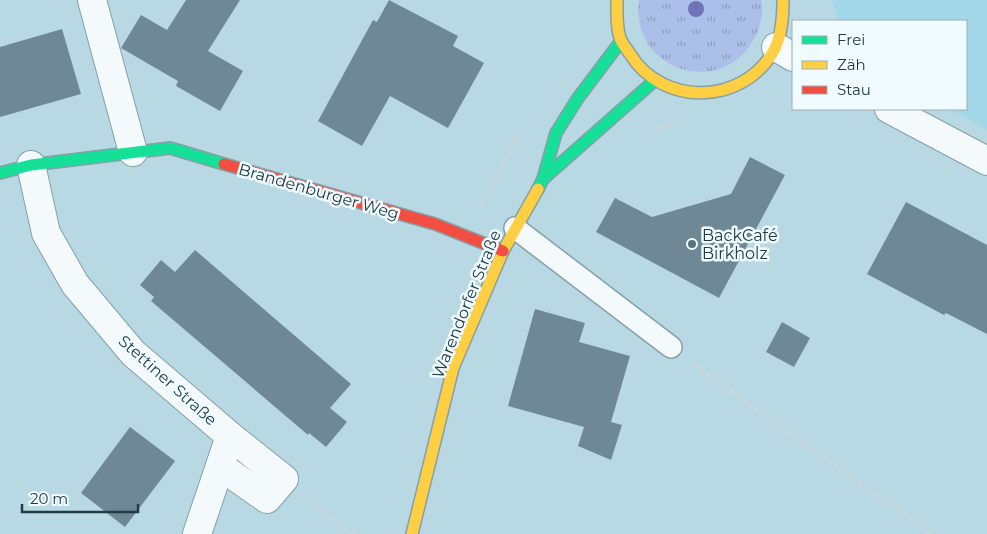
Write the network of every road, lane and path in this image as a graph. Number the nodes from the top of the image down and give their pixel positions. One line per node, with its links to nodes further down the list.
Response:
1 (92, 0): 10 (street)
2 (617, 0): 4 (main road)
3 (783, 0): 5 (main road)
4 (621, 41): 6 (main road); 14 (main road, Warendorfer Straße)
5 (784, 52): 6 (main road)
6 (654, 81): 14 (main road, Warendorfer Straße)
7 (891, 110): 11 (street)
8 (679, 124): 9 (path)
9 (650, 130)
10 (133, 152): 12 (main road, Brandenburger Weg); 16 (main road, Brandenburger Weg)
11 (987, 161)
12 (31, 165): 13 (main road, Brandenburger Weg); 18 (street, Stettiner Straße)
13 (0, 173)
14 (543, 179): 15 (main road, Warendorfer Straße)
15 (515, 228): 16 (main road, Warendorfer Straße); 17 (lane)
16 (502, 251): 23 (main road, Warendorfer Straße)
17 (672, 347): 24 (path)
18 (230, 436): 19 (street, Stettiner Straße); 20 (street, Stettiner Straße)
19 (220, 466): 20 (street); 21 (street, Stettiner Straße)
20 (284, 478): 22 (path)
21 (197, 534)
22 (357, 534)
23 (412, 534)
24 (932, 534)

